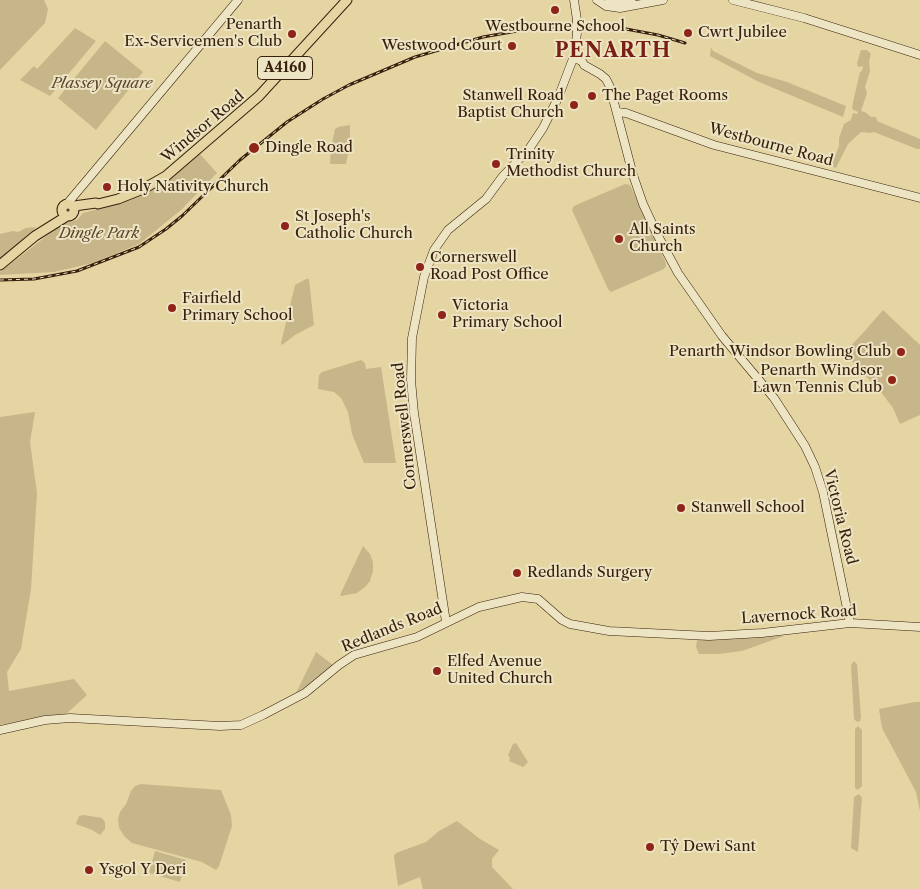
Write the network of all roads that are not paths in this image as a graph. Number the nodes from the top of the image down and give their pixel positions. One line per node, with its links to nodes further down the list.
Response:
1 (238, 0): 13 (street)
2 (347, 0): 13 (main road, Windsor Road / A4160)
3 (574, 0): 10 (street, Cornerswell Road, bridge)
4 (597, 0): 8 (street)
5 (608, 0): 8 (street)
6 (663, 0): 8 (street)
7 (733, 0): 9 (street)
8 (639, 4)
9 (920, 55)
10 (572, 61): 11 (street, Victoria Road); 15 (street, Cornerswell Road)
11 (617, 112): 12 (street, Westbourne Road); 16 (street, Victoria Road)
12 (920, 198)
13 (70, 209): 14 (main road, Windsor Road / A4160)
14 (0, 265)
15 (446, 622): 18 (street, Redlands Road); 19 (street, Redlands Road)
16 (850, 624): 17 (street, Lavernock Road); 18 (street, Lavernock Road)
17 (920, 627)
18 (680, 634)
19 (0, 730)

